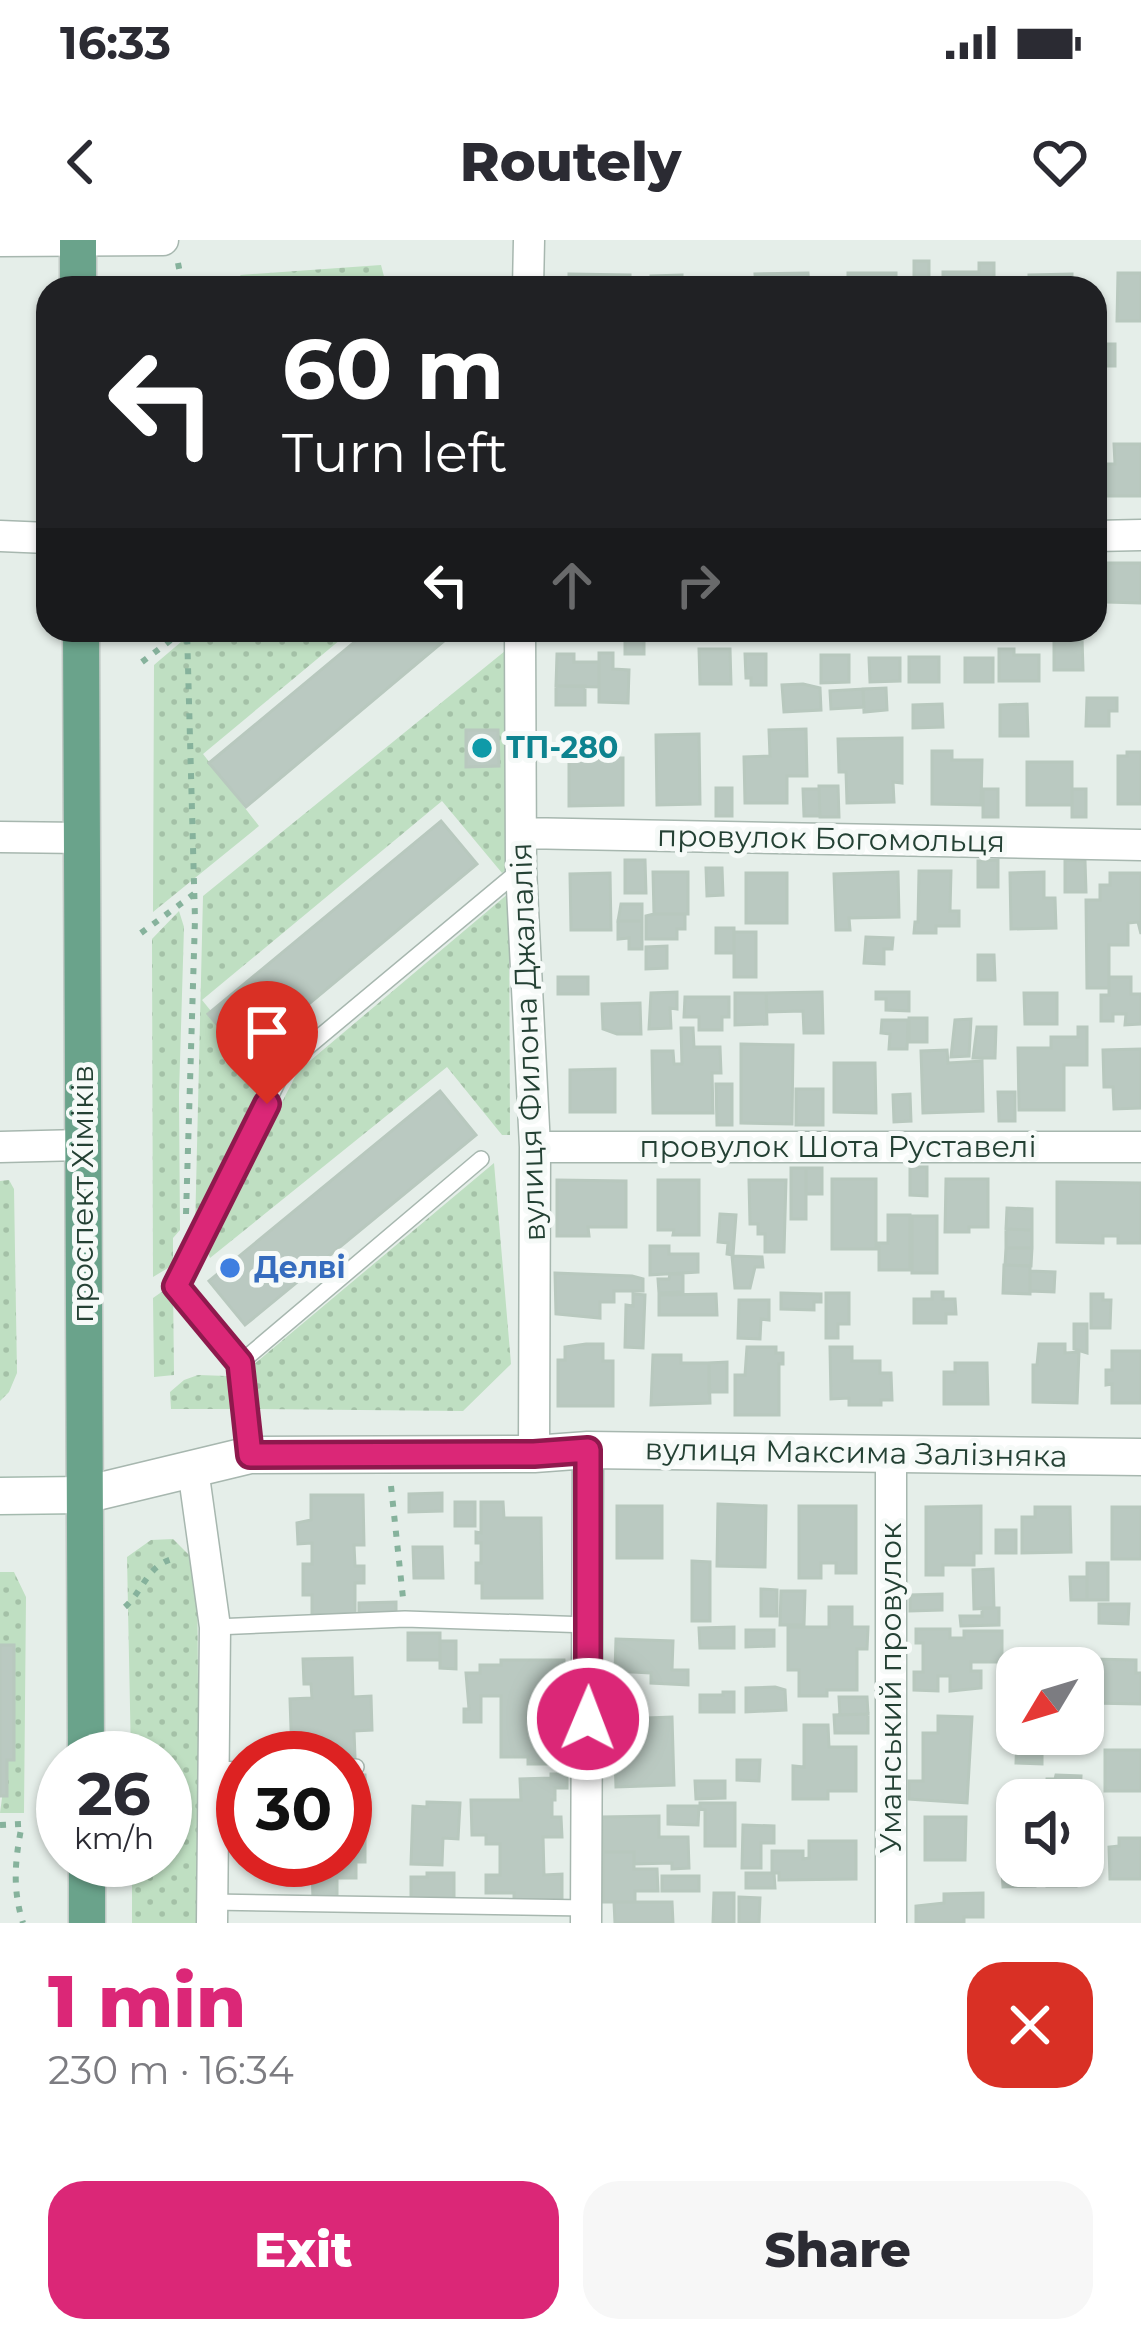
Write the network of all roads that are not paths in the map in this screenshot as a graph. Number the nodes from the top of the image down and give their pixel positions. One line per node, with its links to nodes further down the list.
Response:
1 (163, 240): 4 (street)
2 (530, 240): 6 (street)
3 (0, 241): 4 (street)
4 (78, 241): 5 (main road)
5 (78, 276)
6 (528, 276)
7 (1141, 535): 9 (street)
8 (0, 536): 10 (street)
9 (1107, 536)
10 (36, 538)
11 (81, 642): 15 (main road, проспект Хіміків)
12 (520, 642): 13 (street, вулиця Филона Джалалія)
13 (521, 833): 16 (street, провулок Богомольця); 17 (street, вулиця Филона Джалалія)
14 (0, 837): 15 (street)
15 (83, 838): 18 (main road, проспект Хіміків)
16 (1141, 845)
17 (521, 869): 20 (street, вулиця Филона Джалалія); 23 (lane)
18 (82, 1145): 19 (street); 30 (main road, проспект Хіміків)
19 (0, 1147)
20 (535, 1147): 21 (street, провулок Шота Руставелі); 25 (street, вулиця Филона Джалалія)
21 (1141, 1147)
22 (481, 1160): 23 (lane)
23 (240, 1363): 27 (lane)
24 (588, 1450): 25 (street, вулиця Максима Залізняка); 26 (street, вулиця Максима Залізняка); 32 (street)
25 (534, 1454): 27 (street, вулиця Максима Залізняка)
26 (891, 1454): 28 (street, вулиця Максима Залізняка); 41 (street, Уманський провулок)
27 (250, 1455): 29 (street, вулиця Максима Залізняка)
28 (1141, 1457)
29 (194, 1469): 30 (street, вулиця Максима Залізняка); 33 (street)
30 (84, 1495): 31 (street, вулиця Максима Залізняка); 34 (main road, проспект Хіміків)
31 (0, 1496)
32 (590, 1625): 33 (lane); 39 (street)
33 (215, 1627): 35 (street)
34 (86, 1731)
35 (225, 1731)
36 (216, 1877): 38 (street)
37 (87, 1887): 40 (main road)
38 (212, 1913): 39 (lane)
39 (586, 1916)
40 (87, 1923)
41 (890, 1923)

